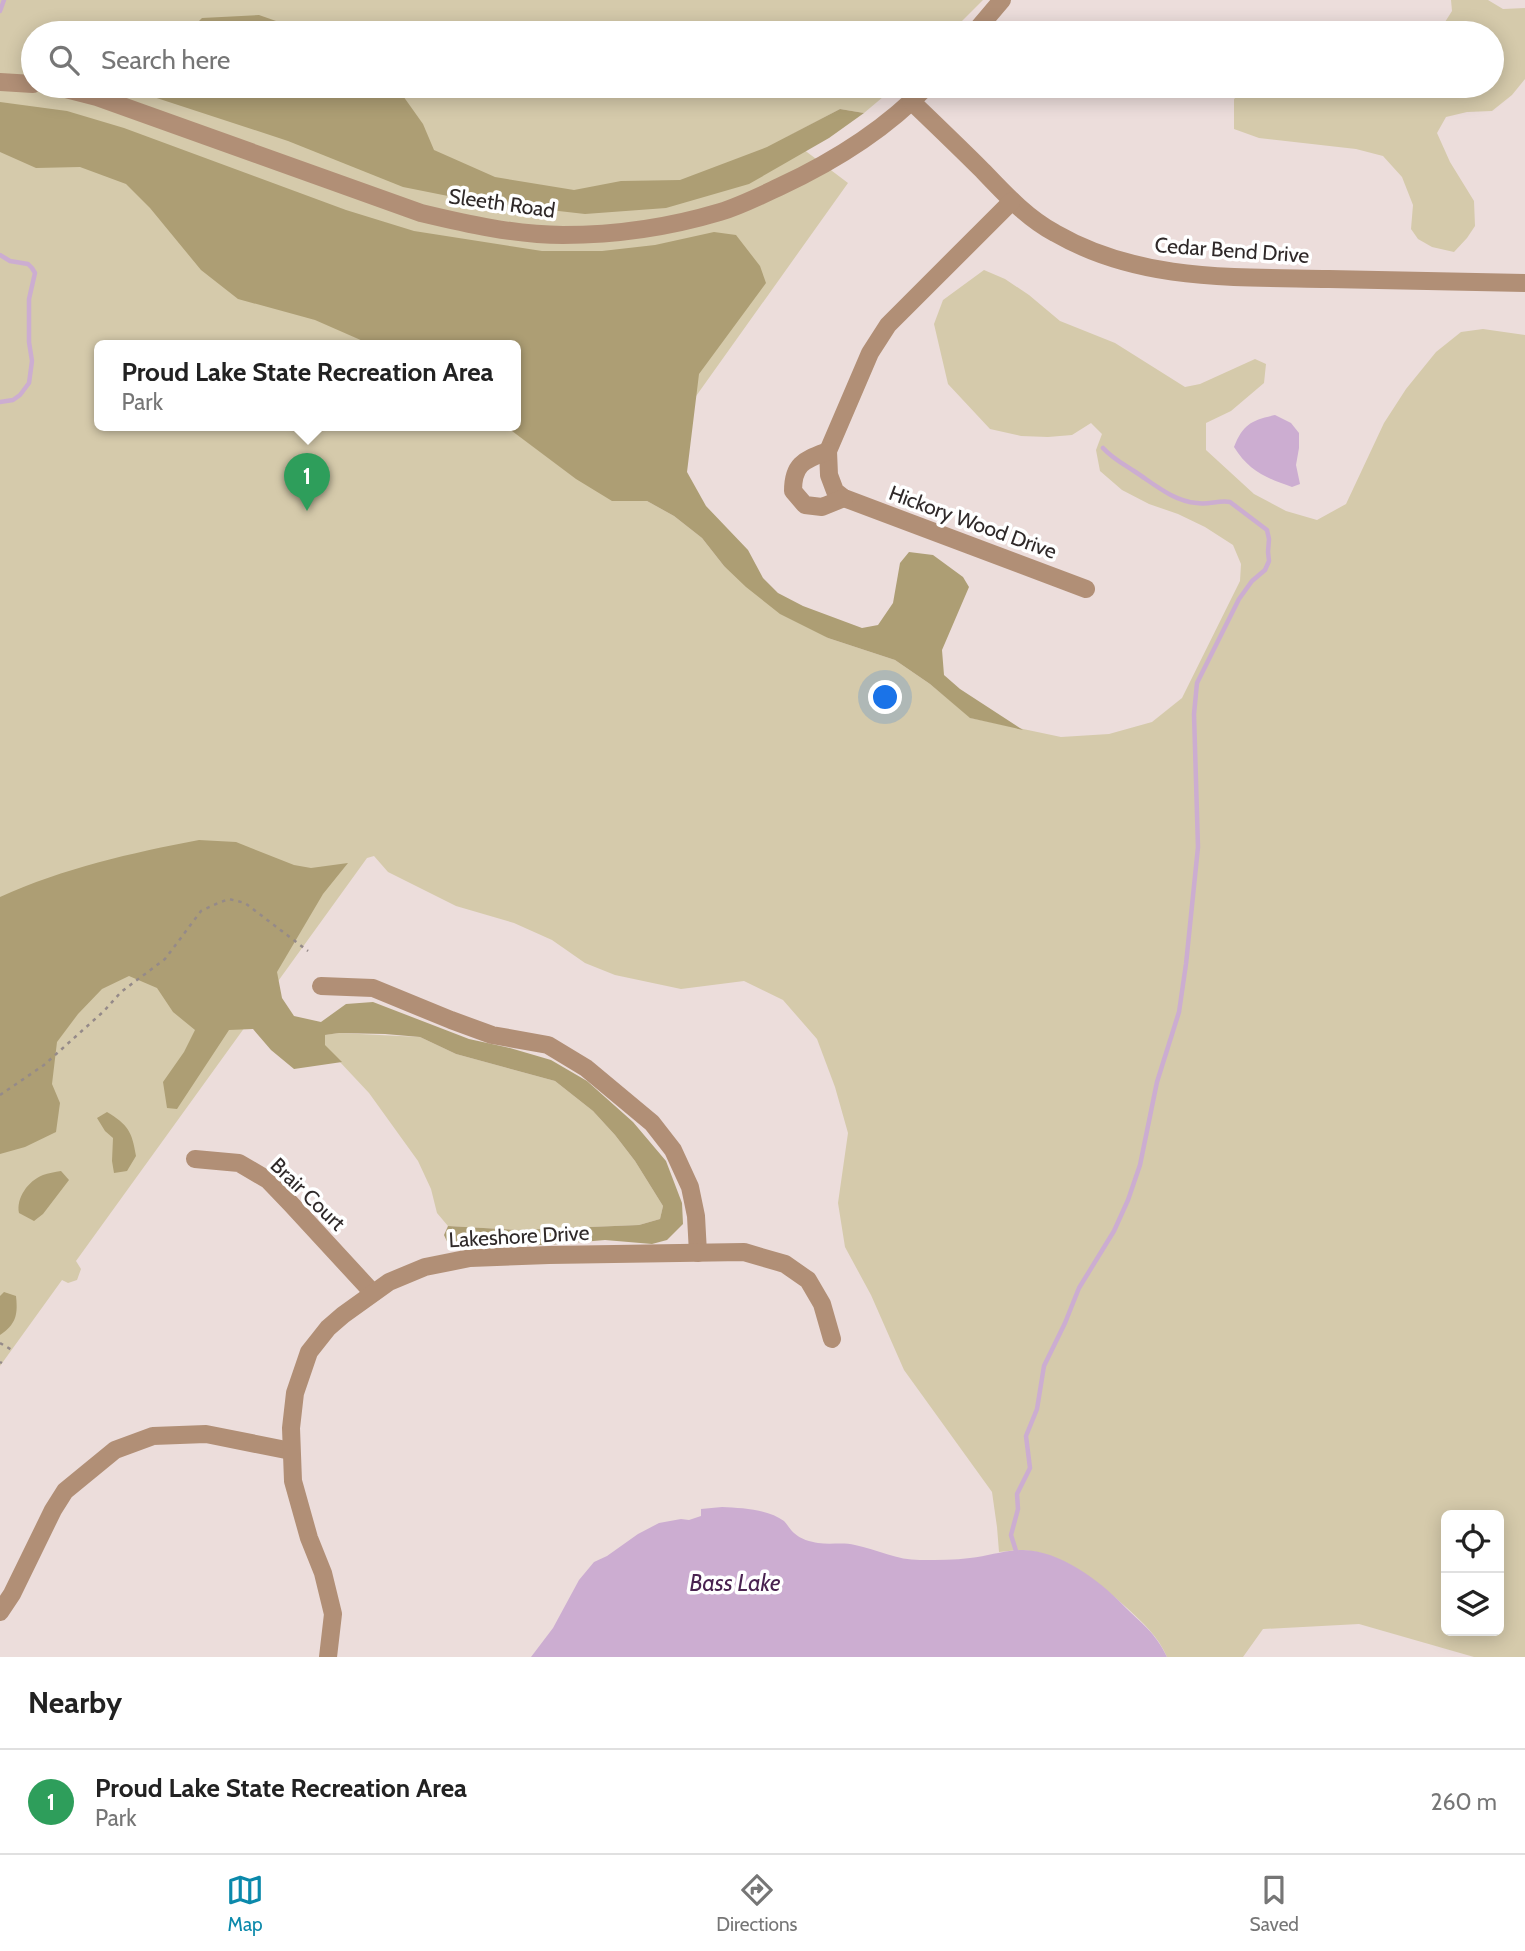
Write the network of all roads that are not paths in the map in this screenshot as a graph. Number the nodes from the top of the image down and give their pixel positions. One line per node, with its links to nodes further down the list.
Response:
1 (1002, 0): 2 (street)
2 (984, 21)
3 (0, 82): 4 (street)
4 (21, 83)
5 (100, 98): 7 (street, Sleeth Road)
6 (914, 98): 7 (street, Sleeth Road)
7 (911, 101): 8 (street, Cedar Bend Drive)
8 (1012, 201): 9 (street, Cedar Bend Drive); 10 (street)
9 (1525, 283)
10 (828, 451): 11 (street); 11 (street)
11 (844, 498): 12 (street, Hickory Wood Drive)
12 (1086, 589)
13 (321, 986): 15 (street)
14 (195, 1159): 16 (street, Brair Court)
15 (698, 1253): 16 (street, Lakeshore Drive); 17 (street, Lakeshore Drive)
16 (373, 1293): 18 (street, Lakeshore Drive)
17 (832, 1339)
18 (290, 1451): 19 (street); 20 (street, Lakeshore Drive)
19 (0, 1612)
20 (328, 1657)

